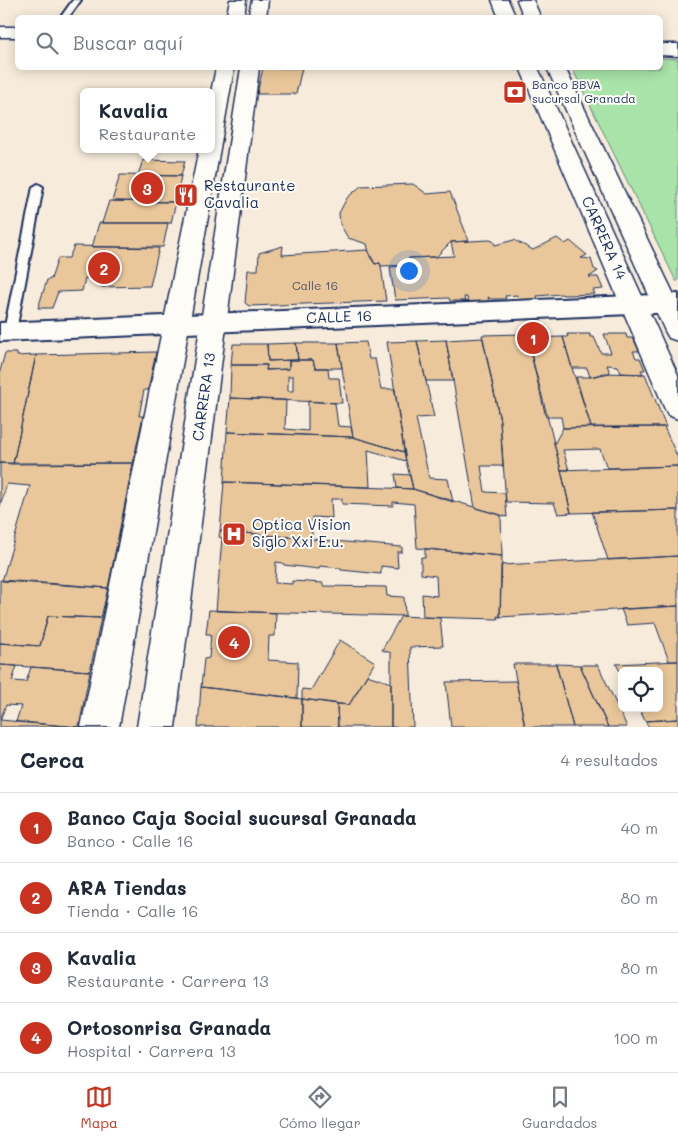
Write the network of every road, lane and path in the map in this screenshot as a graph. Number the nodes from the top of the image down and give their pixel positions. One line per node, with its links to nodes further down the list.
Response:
1 (77, 0): 6 (lane)
2 (238, 0): 7 (main road)
3 (260, 0): 8 (main road)
4 (500, 0): 9 (main road)
5 (525, 0): 10 (main road)
6 (66, 15)
7 (236, 15)
8 (258, 15)
9 (507, 15)
10 (532, 15)
11 (0, 32): 12 (main road)
12 (15, 32)
13 (663, 35): 14 (main road)
14 (678, 35)
15 (0, 47): 16 (main road)
16 (15, 47)
17 (663, 50): 18 (main road)
18 (678, 50)
19 (225, 70): 23 (main road)
20 (250, 70): 28 (main road, CARRERA 13)
21 (530, 70): 27 (main road, CARRERA 14)
22 (557, 70): 26 (main road, CARRERA 14)
23 (215, 123)
24 (209, 153): 29 (main road)
25 (38, 187): 30 (lane)
26 (671, 303): 27 (street, CALLE 16); 31 (main road, CARRERA 14)
27 (633, 305): 28 (street, CALLE 16); 32 (main road, CARRERA 14)
28 (214, 323): 29 (street, CALLE 16); 34 (main road, CARRERA 13)
29 (177, 324): 30 (street, CALLE 16); 33 (main road)
30 (5, 331)
31 (678, 331)
32 (678, 408)
33 (100, 727)
34 (156, 727)

